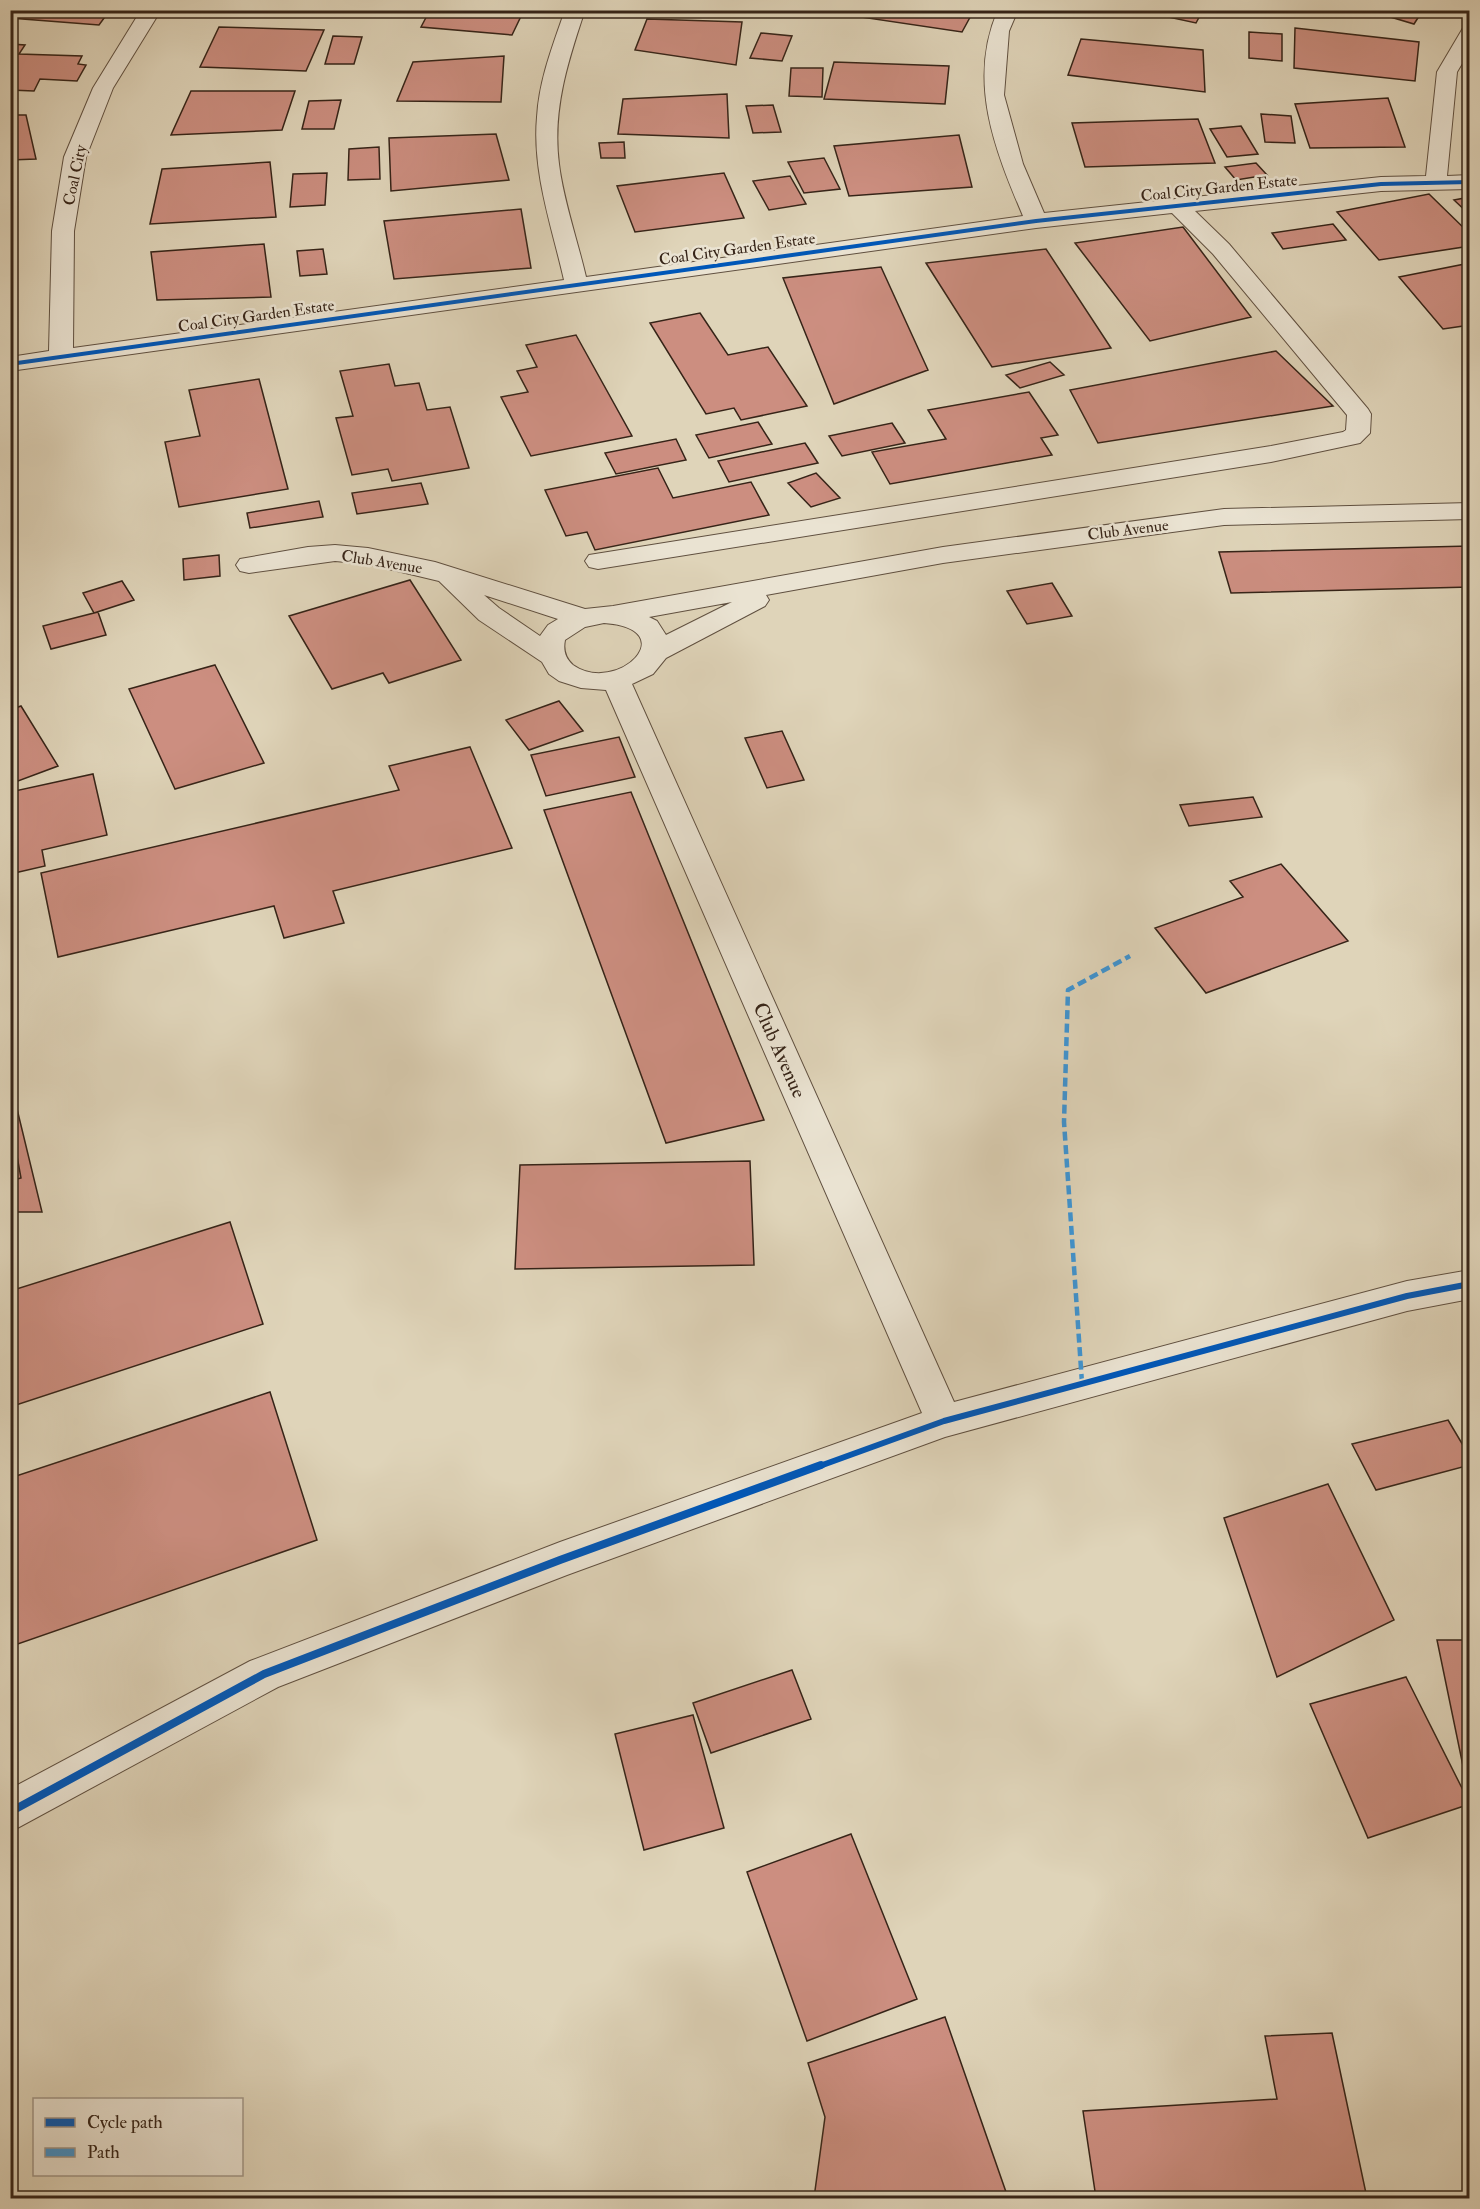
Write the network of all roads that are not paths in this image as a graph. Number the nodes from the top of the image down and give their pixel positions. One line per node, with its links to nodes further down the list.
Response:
1 (151, 10): 10 (street, Coal City)
2 (574, 10): 9 (street)
3 (1008, 10): 8 (street)
4 (1470, 32): 5 (street)
5 (1436, 181): 6 (street, Coal City Garden Estate); 7 (street, Coal City Garden Estate)
6 (1470, 182)
7 (1178, 206): 8 (street, Coal City Garden Estate); 13 (street)
8 (1036, 220): 9 (street, Coal City Garden Estate)
9 (576, 283): 10 (street, Coal City Garden Estate)
10 (61, 356): 11 (street, Coal City Garden Estate)
11 (10, 364)
12 (1470, 511): 16 (street, Club Avenue)
13 (598, 561)
14 (249, 565): 15 (street, Club Avenue)
15 (444, 573): 18 (street, Club Avenue); 20 (street, Club Avenue)
16 (790, 583): 17 (street, Club Avenue); 19 (street, Club Avenue)
17 (616, 614): 18 (street, Club Avenue); 19 (street, Club Avenue)
18 (582, 617): 20 (street, Club Avenue)
19 (655, 652): 21 (street, Club Avenue)
20 (551, 656): 21 (street, Club Avenue)
21 (615, 680): 23 (street, Club Avenue)
22 (1470, 1284): 23 (street)
23 (944, 1421): 24 (street)
24 (10, 1812)

